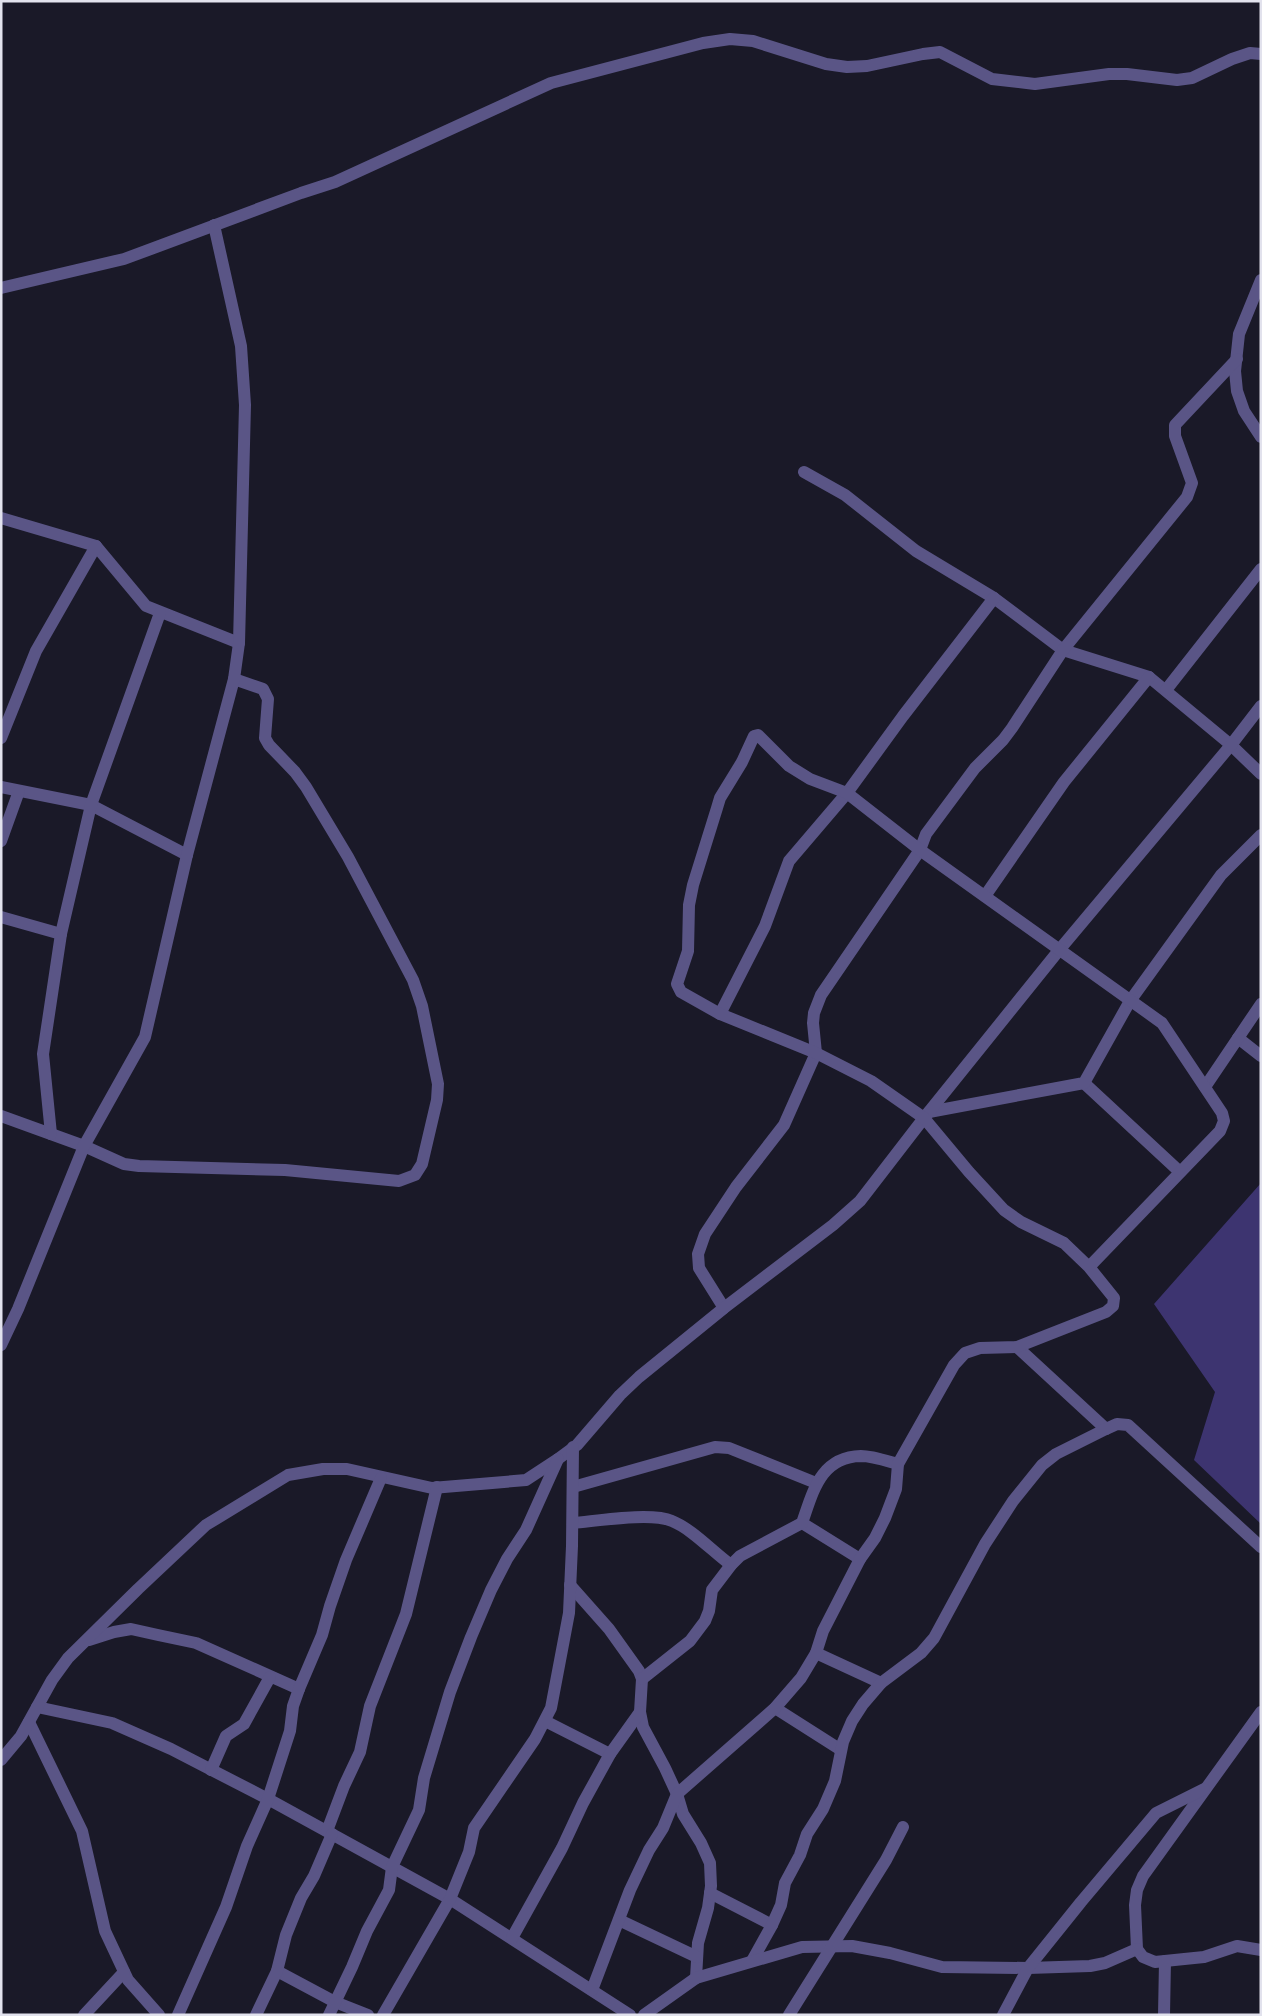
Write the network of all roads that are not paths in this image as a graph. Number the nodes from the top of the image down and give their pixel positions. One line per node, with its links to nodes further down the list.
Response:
1 (1261, 54): 2 (street)
2 (214, 225): 4 (street); 13 (street)
3 (1261, 280): 5 (street)
4 (1, 288)
5 (1237, 359): 6 (street); 14 (street)
6 (1261, 436)
7 (804, 472): 11 (street)
8 (1, 518): 9 (street)
9 (96, 546): 12 (street); 19 (street)
10 (1261, 568): 17 (street)
11 (994, 598): 14 (street); 24 (street)
12 (160, 613): 13 (street); 25 (street)
13 (239, 643): 16 (street)
14 (1063, 650): 15 (street); 28 (street)
15 (1148, 677): 17 (street); 30 (street)
16 (234, 679): 29 (street); 45 (street)
17 (1166, 690): 20 (street)
18 (1261, 706): 20 (street)
19 (1, 738)
20 (1231, 745): 21 (street); 33 (street)
21 (1261, 774)
22 (1, 787): 23 (street)
23 (19, 791): 25 (street); 27 (street)
24 (847, 793): 28 (street); 36 (street); 36 (street)
25 (91, 805): 29 (street); 32 (street)
26 (1261, 835): 34 (street)
27 (1, 841)
28 (920, 850): 30 (street); 38 (street)
29 (187, 855): 45 (street)
30 (985, 896): 33 (street)
31 (1, 917): 32 (street)
32 (61, 934): 44 (street)
33 (1060, 949): 34 (street); 42 (street)
34 (1130, 1001): 40 (street); 41 (street)
35 (1261, 1004): 37 (street)
36 (720, 1014): 38 (street)
37 (1238, 1038): 39 (street); 41 (street)
38 (816, 1053): 42 (street); 48 (street)
39 (1261, 1056)
40 (1084, 1083): 42 (street); 46 (street)
41 (1205, 1088): 46 (street)
42 (926, 1115): 47 (street); 48 (street)
43 (1, 1116): 44 (street)
44 (51, 1134): 45 (street)
45 (84, 1146): 49 (street)
46 (1180, 1172): 47 (street)
47 (1089, 1267): 50 (street)
48 (724, 1308): 52 (street)
49 (1, 1345)
50 (1017, 1347): 51 (street); 54 (street)
51 (1106, 1429): 61 (street); 69 (street)
52 (573, 1447): 53 (street); 58 (street)
53 (558, 1459): 57 (street); 86 (street)
54 (898, 1464): 56 (street); 62 (street)
55 (381, 1478): 57 (street); 65 (street); 70 (street)
56 (816, 1483): 58 (street); 60 (street)
57 (437, 1487): 85 (street)
58 (573, 1488): 59 (street)
59 (573, 1523): 63 (street); 64 (street)
60 (802, 1523): 62 (street); 63 (street)
61 (1261, 1546)
62 (860, 1559): 66 (street)
63 (731, 1565): 68 (street)
64 (570, 1586): 68 (street); 76 (street)
65 (87, 1641): 67 (street); 71 (street)
66 (816, 1653): 69 (street); 72 (street)
67 (270, 1677): 70 (street); 80 (street)
68 (642, 1678): 73 (street)
69 (881, 1683): 77 (street)
70 (299, 1689): 83 (street)
71 (36, 1707): 75 (street); 80 (street)
72 (775, 1708): 77 (street); 82 (street)
73 (640, 1712): 78 (street); 82 (street)
74 (1261, 1712): 81 (street)
75 (29, 1722): 79 (street); 100 (street)
76 (546, 1722): 78 (street); 88 (street)
77 (841, 1750): 90 (street)
78 (610, 1754): 91 (street)
79 (1, 1760)
80 (211, 1770): 83 (street)
81 (1206, 1788): 93 (street); 98 (street)
82 (677, 1794): 87 (street); 89 (street)
83 (268, 1799): 85 (street); 106 (street)
84 (903, 1827): 92 (street)
85 (330, 1833): 86 (street); 99 (street)
86 (392, 1867): 88 (street); 103 (street)
87 (710, 1893): 90 (street); 95 (street)
88 (450, 1899): 91 (street); 110 (street)
89 (619, 1920): 95 (street); 102 (street)
90 (772, 1925): 96 (street)
91 (512, 1938): 102 (street)
92 (832, 1947): 96 (street); 98 (street); 113 (street)
93 (1137, 1950): 97 (street); 98 (street)
94 (1261, 1950): 97 (street)
95 (697, 1957): 101 (street)
96 (752, 1961): 101 (street)
97 (1165, 1961): 115 (street)
98 (1028, 1968): 114 (street)
99 (277, 1971): 103 (street); 107 (street)
100 (124, 1972): 104 (street); 105 (street)
101 (696, 1978): 112 (street)
102 (592, 1990): 111 (street)
103 (335, 2002): 108 (street); 109 (street)
104 (84, 2015)
105 (159, 2015)
106 (178, 2015)
107 (256, 2015)
108 (329, 2015)
109 (368, 2015)
110 (383, 2015)
111 (630, 2015)
112 (644, 2015)
113 (789, 2015)
114 (1003, 2015)
115 (1164, 2015)

